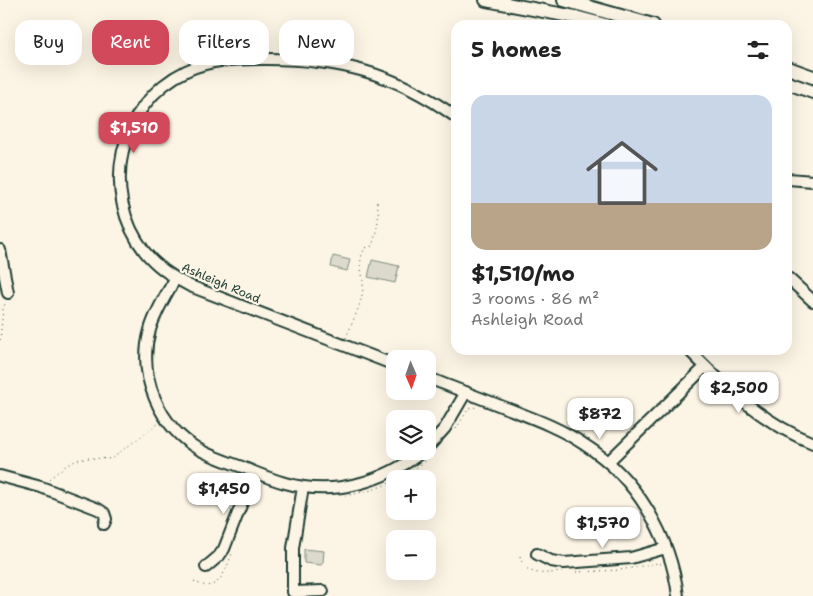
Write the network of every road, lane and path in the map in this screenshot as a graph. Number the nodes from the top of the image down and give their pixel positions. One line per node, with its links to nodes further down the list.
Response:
1 (486, 0): 4 (main road)
2 (564, 0): 3 (main road)
3 (578, 2): 5 (street); 6 (main road)
4 (571, 20)
5 (575, 20)
6 (637, 20)
7 (792, 69): 8 (main road)
8 (813, 77)
9 (792, 84): 10 (main road)
10 (813, 92)
11 (451, 114): 16 (street, Ashleigh Road)
12 (792, 179): 13 (street)
13 (813, 181)
14 (376, 199): 21 (path)
15 (0, 250): 18 (street)
16 (175, 279): 21 (street, Ashleigh Road); 38 (street)
17 (792, 282): 19 (street)
18 (8, 293): 20 (path)
19 (813, 301)
20 (0, 340)
21 (343, 346): 23 (street, Ashleigh Road)
22 (694, 355): 24 (street)
23 (386, 362)
24 (705, 366): 33 (street); 36 (street)
25 (436, 381): 26 (street)
26 (466, 392): 32 (street); 36 (street)
27 (478, 407): 31 (path)
28 (156, 419): 29 (path)
29 (159, 423): 30 (path); 41 (path)
30 (162, 427)
31 (453, 433)
32 (436, 443)
33 (813, 443)
34 (410, 460): 42 (street)
35 (423, 460): 37 (path)
36 (608, 462): 45 (street)
37 (414, 470)
38 (254, 472): 42 (street); 49 (street)
39 (0, 476): 41 (street)
40 (386, 485): 43 (path)
41 (41, 487): 44 (street)
42 (303, 487): 52 (street)
43 (340, 496)
44 (104, 524)
45 (666, 548): 47 (street); 53 (street)
46 (232, 553): 51 (path)
47 (537, 554)
48 (520, 556): 50 (path)
49 (206, 567)
50 (664, 568)
51 (194, 581)
52 (323, 591)
53 (678, 596)

